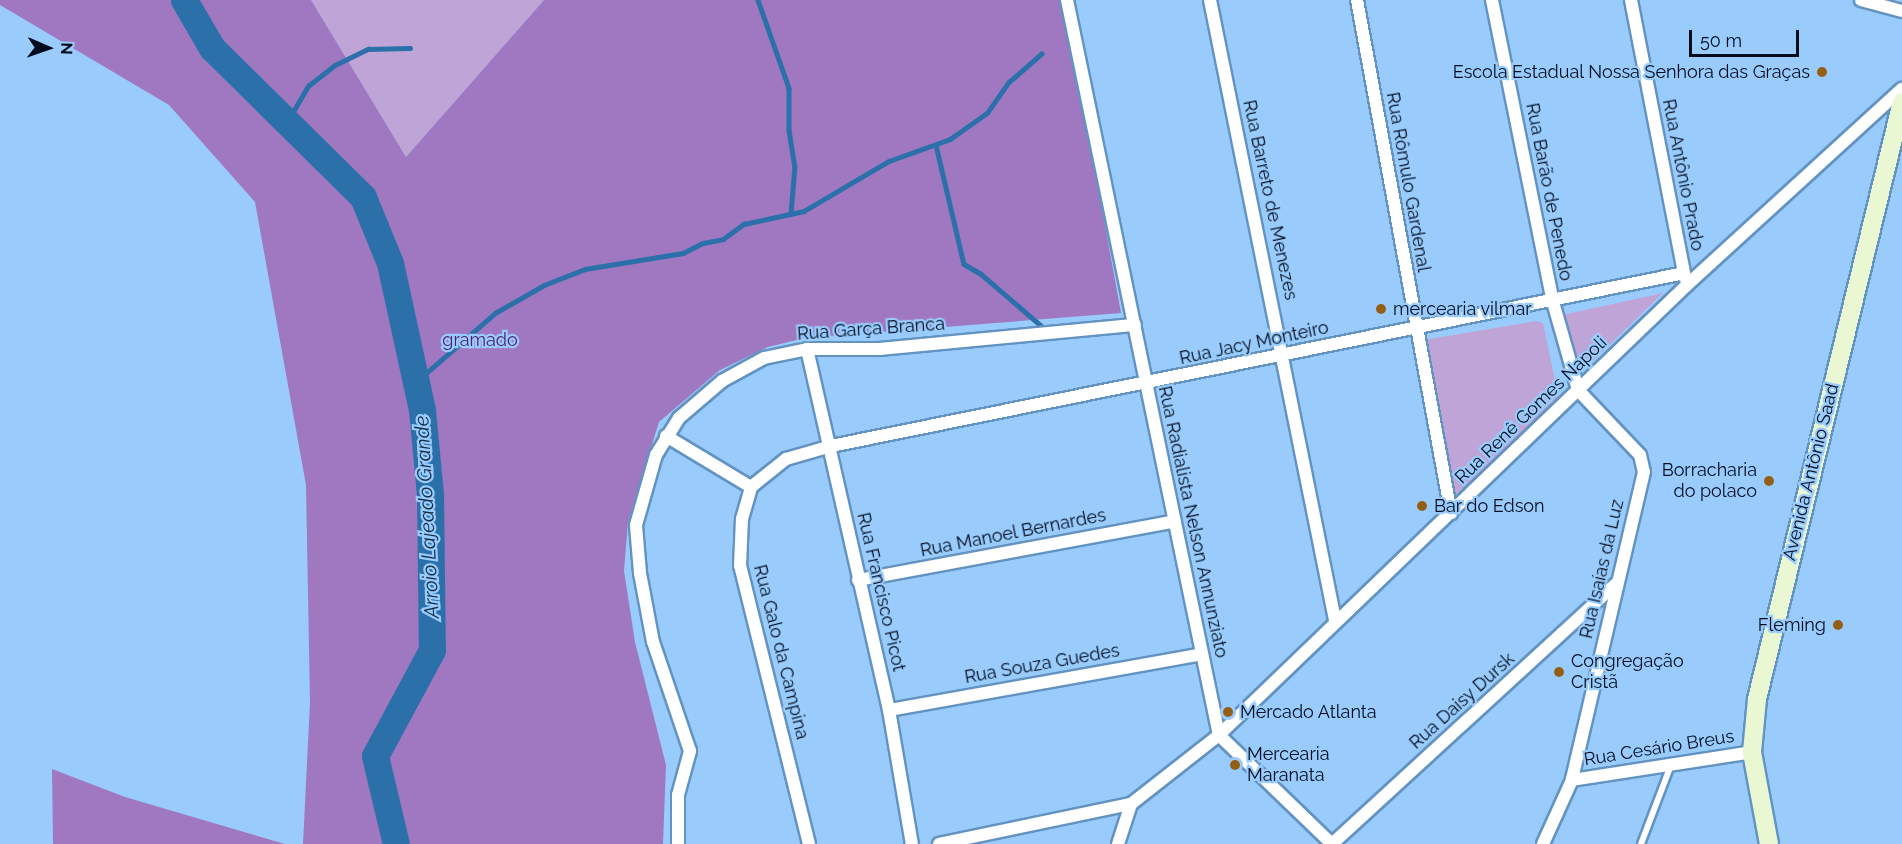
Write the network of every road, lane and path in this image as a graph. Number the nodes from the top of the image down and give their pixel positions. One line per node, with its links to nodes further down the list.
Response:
1 (1067, 0): 13 (street, Rua Radialista Nelson Annunziato)
2 (1210, 0): 16 (street, Rua Barreto de Menezes)
3 (1357, 0): 14 (street, Rua Rômulo Gardenal)
4 (1492, 0): 12 (street, Rua Barão de Penedo)
5 (1631, 0): 10 (street, Rua Antônio Prado)
6 (1861, 0): 7 (street)
7 (1902, 11)
8 (1902, 89): 11 (street, Rua Renê Gomes Napoli)
9 (1902, 102): 30 (main road, Avenida Antônio Saad)
10 (1684, 273): 11 (street, Rua Antônio Prado); 12 (street, Rua Jacy Monteiro)
11 (1688, 285): 18 (street, Rua Renê Gomes Napoli)
12 (1553, 302): 14 (street, Rua Jacy Monteiro); 18 (street, Rua Barão de Penedo)
13 (1135, 325): 15 (street, Rua Garça Branca); 17 (street, Rua Radialista Nelson Annunziato)
14 (1417, 328): 16 (street, Rua Jacy Monteiro); 22 (street, Rua Rômulo Gardenal)
15 (807, 349): 19 (street, Rua Garça Branca); 20 (street, Rua Francisco Picot)
16 (1284, 354): 17 (street, Rua Jacy Monteiro); 26 (street, Rua Barreto de Menezes)
17 (1146, 385): 20 (street, Rua Jacy Monteiro); 23 (street, Rua Radialista Nelson Annunziato)
18 (1578, 390): 22 (street, Rua Renê Gomes Napoli); 25 (street, Rua Isaías da Luz)
19 (666, 436): 21 (street); 35 (street, Rua Garça Branca)
20 (831, 446): 21 (street); 24 (street, Rua Francisco Picot)
21 (751, 487): 36 (street, Rua Galo da Campina)
22 (1451, 513): 26 (street, Rua Renê Gomes Napoli)
23 (1175, 520): 24 (street, Rua Manoel Bernardes); 27 (street, Rua Radialista Nelson Annunziato)
24 (858, 580): 28 (street, Rua Francisco Picot)
25 (1616, 584): 32 (street, Rua Isaías da Luz); 40 (street, Rua Daisy Dursk)
26 (1335, 620): 29 (street, Rua Renê Gomes Napoli)
27 (1202, 654): 28 (street, Rua Souza Guedes); 29 (street, Rua Radialista Nelson Annunziato)
28 (889, 710): 37 (street, Rua Francisco Picot)
29 (1219, 735): 33 (street, Rua Renê Gomes Napoli); 40 (street)
30 (1752, 752): 31 (street, Rua Cesário Breus); 34 (main road, Avenida Antônio Saad)
31 (1671, 764): 32 (street, Rua Cesário Breus); 42 (lane)
32 (1572, 780): 41 (street, Rua Isaías da Luz)
33 (1131, 804): 38 (street, Rua Renê Gomes Napoli); 39 (street)
34 (1769, 842)
35 (678, 844)
36 (809, 844)
37 (912, 844)
38 (939, 844)
39 (1118, 844)
40 (1332, 844)
41 (1543, 844)
42 (1641, 844)

